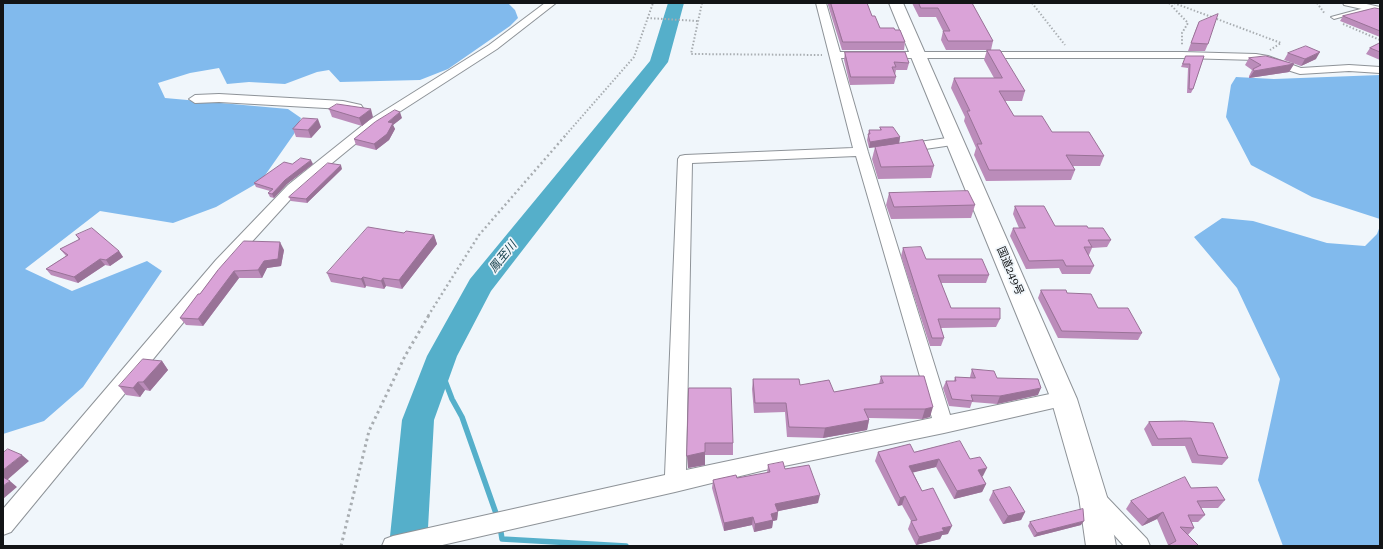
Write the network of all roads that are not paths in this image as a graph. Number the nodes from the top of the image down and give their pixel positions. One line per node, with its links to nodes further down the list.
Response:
1 (551, 3): 11 (street)
2 (821, 3): 7 (street)
3 (896, 3): 8 (highway, 国道249号)
4 (1348, 3): 5 (street)
5 (1375, 9): 6 (lane)
6 (1334, 17)
7 (836, 55): 8 (street); 15 (street)
8 (917, 55): 9 (street); 12 (highway, 国道249号)
9 (1380, 70)
10 (195, 99): 11 (street)
11 (375, 112): 20 (street)
12 (954, 141): 13 (street); 16 (highway, 国道249号)
13 (892, 150)
14 (877, 153): 15 (street)
15 (861, 154): 17 (street); 18 (street)
16 (1064, 399): 17 (street); 19 (highway, 国道249号)
17 (944, 425): 18 (street)
18 (675, 483): 21 (street)
19 (1094, 497): 22 (highway, 国道249号); 23 (street)
20 (3, 525)
21 (393, 546)
22 (1101, 546)
23 (1139, 546)

